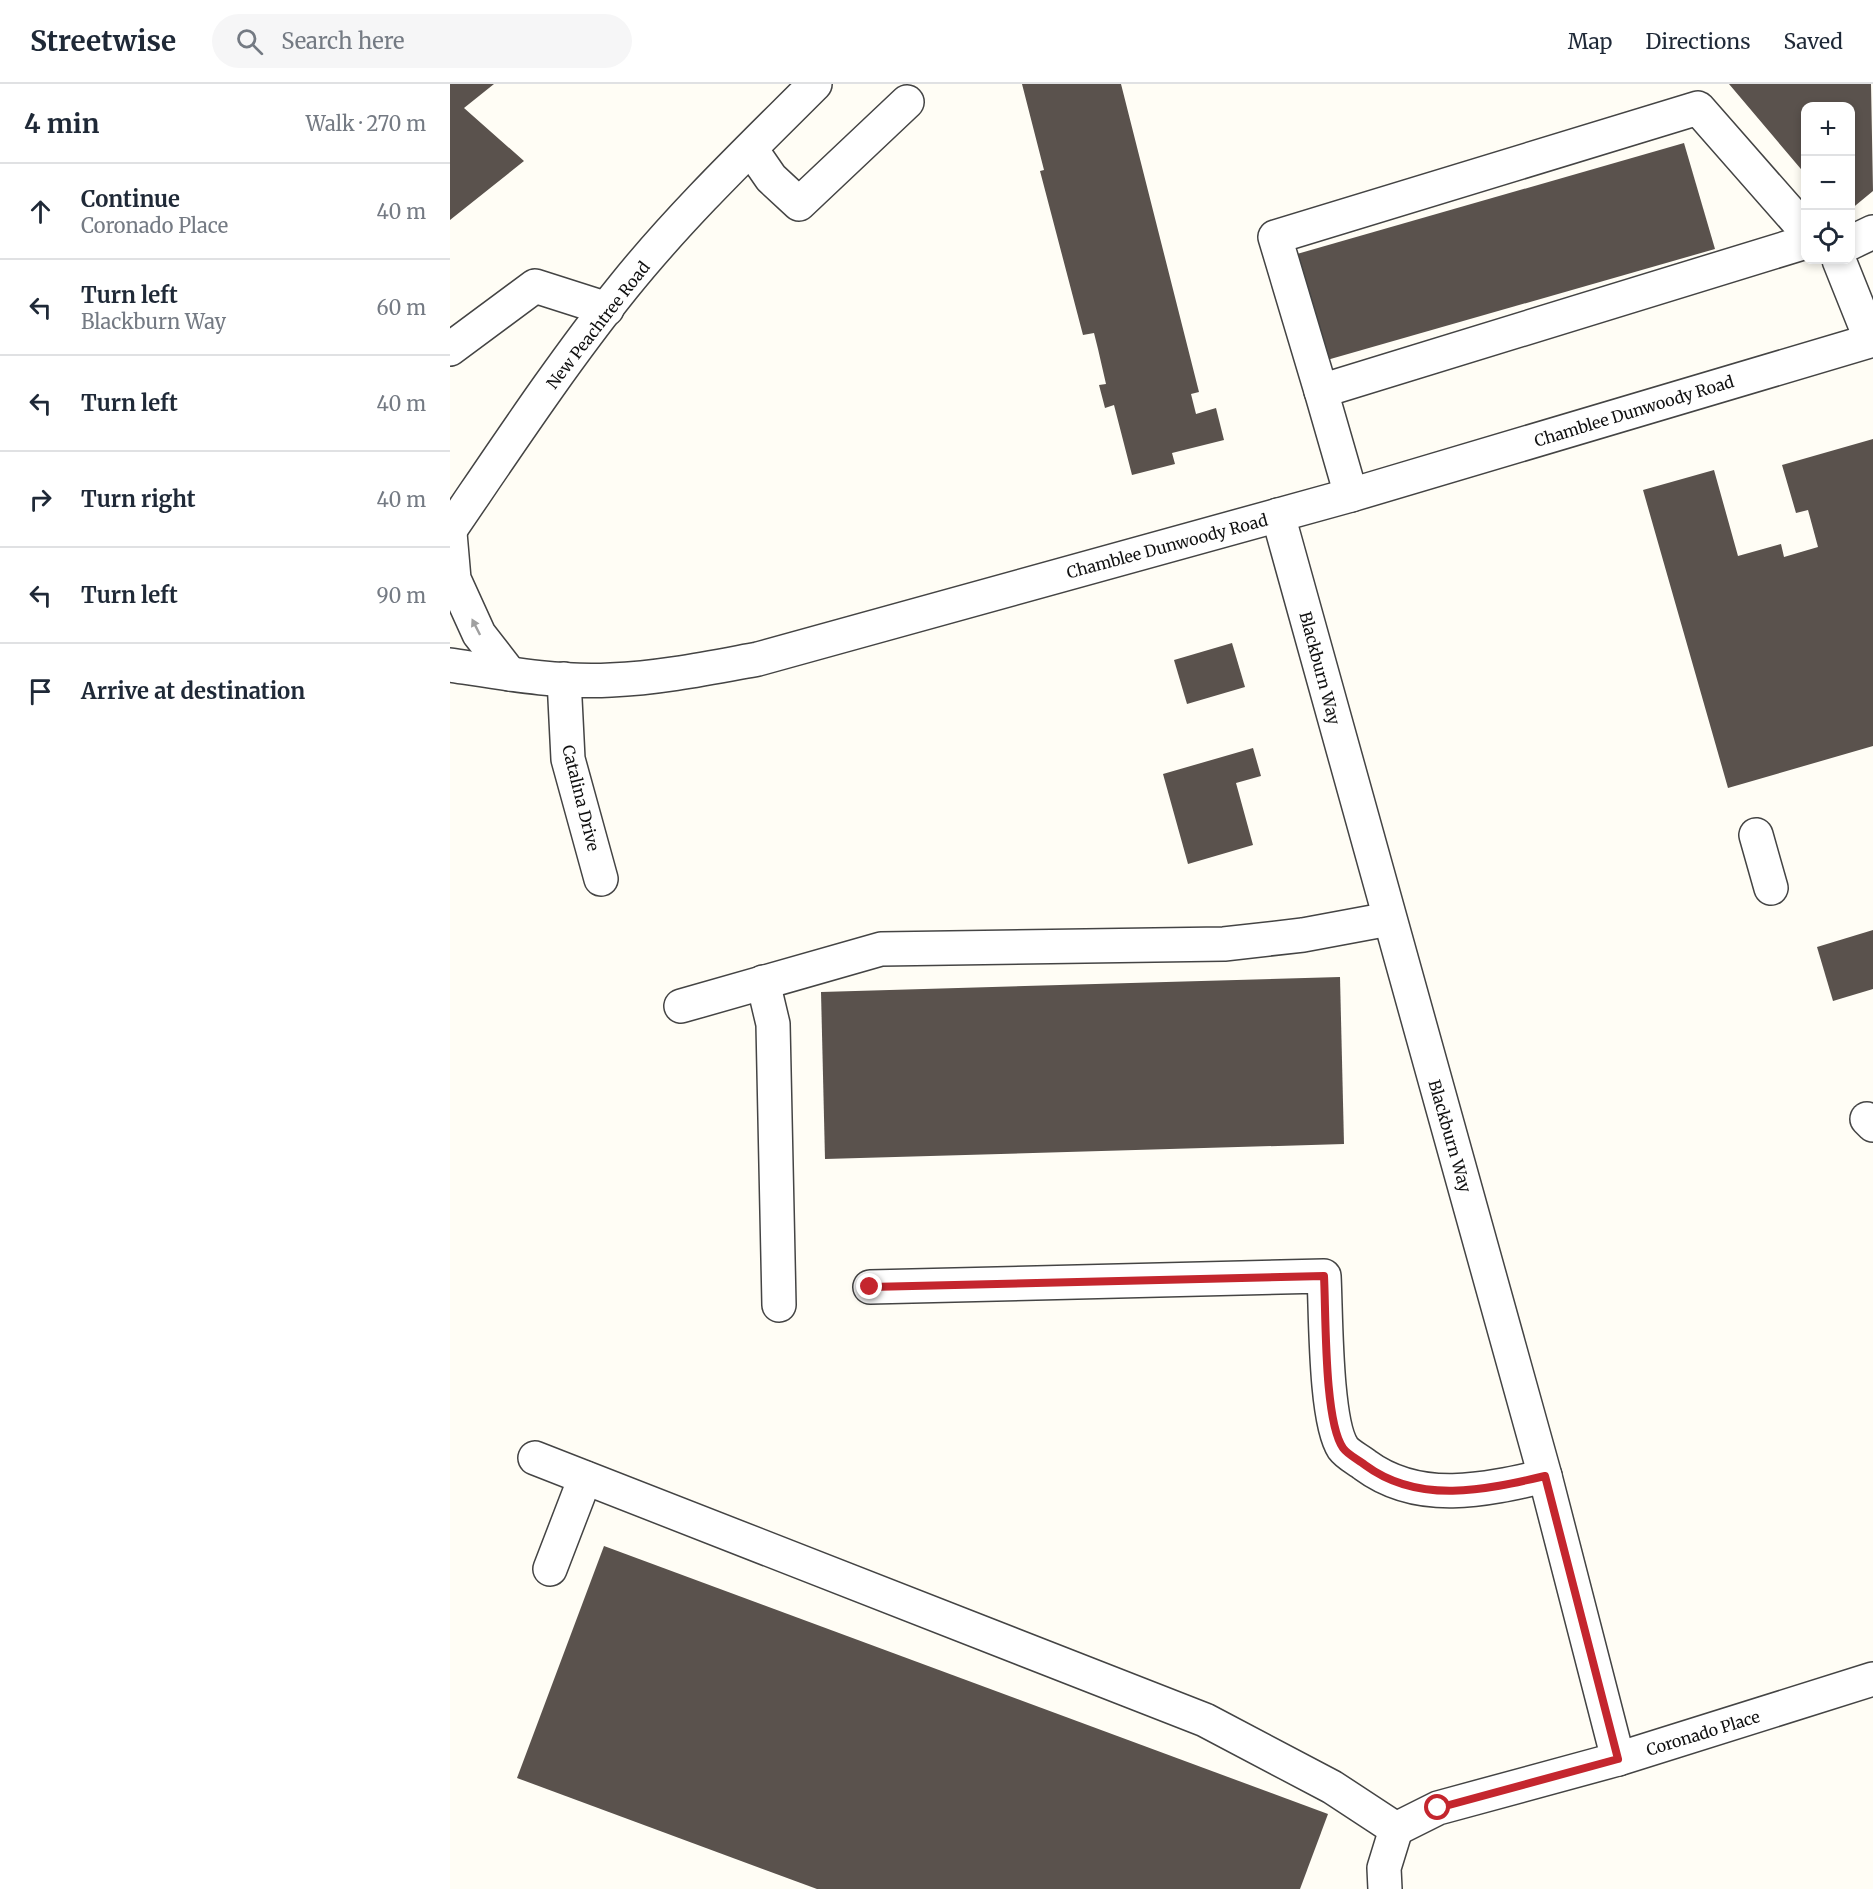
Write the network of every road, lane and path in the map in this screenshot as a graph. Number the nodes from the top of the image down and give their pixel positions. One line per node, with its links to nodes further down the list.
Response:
1 (815, 84): 4 (street, New Peachtree Road)
2 (1696, 96): 5 (street); 13 (street)
3 (907, 102): 4 (street)
4 (751, 149): 10 (street, New Peachtree Road)
5 (1801, 225)
6 (1873, 232): 7 (street)
7 (1855, 241)
8 (1801, 244): 13 (street)
9 (1841, 264): 11 (street)
10 (607, 309): 12 (street); 16 (street, New Peachtree Road)
11 (1872, 340): 14 (street, Chamblee Dunwoody Road)
12 (450, 349)
13 (1321, 391): 14 (street)
14 (1351, 495): 15 (street, Chamblee Dunwoody Road)
15 (1278, 515): 19 (street, Chamblee Dunwoody Road); 23 (street, Blackburn Way)
16 (453, 517): 18 (street, one-way to 16)
17 (450, 665): 18 (street, Chamblee Dunwoody Road)
18 (510, 674): 19 (street, Chamblee Dunwoody Road)
19 (564, 680): 21 (street, Catalina Drive)
20 (1756, 835): 22 (street)
21 (601, 879)
22 (1771, 888)
23 (1389, 919): 24 (street); 29 (street, Blackburn Way)
24 (763, 982): 25 (street); 27 (street)
25 (681, 1006)
26 (870, 1287): 29 (street)
27 (779, 1305)
28 (535, 1458): 30 (street)
29 (1545, 1476): 33 (street, Blackburn Way)
30 (585, 1478): 31 (street); 34 (street)
31 (550, 1569)
32 (1873, 1679): 33 (street, Coronado Place)
33 (1618, 1759): 34 (street, Coronado Place)
34 (1396, 1829): 35 (street)
35 (1385, 1889)

